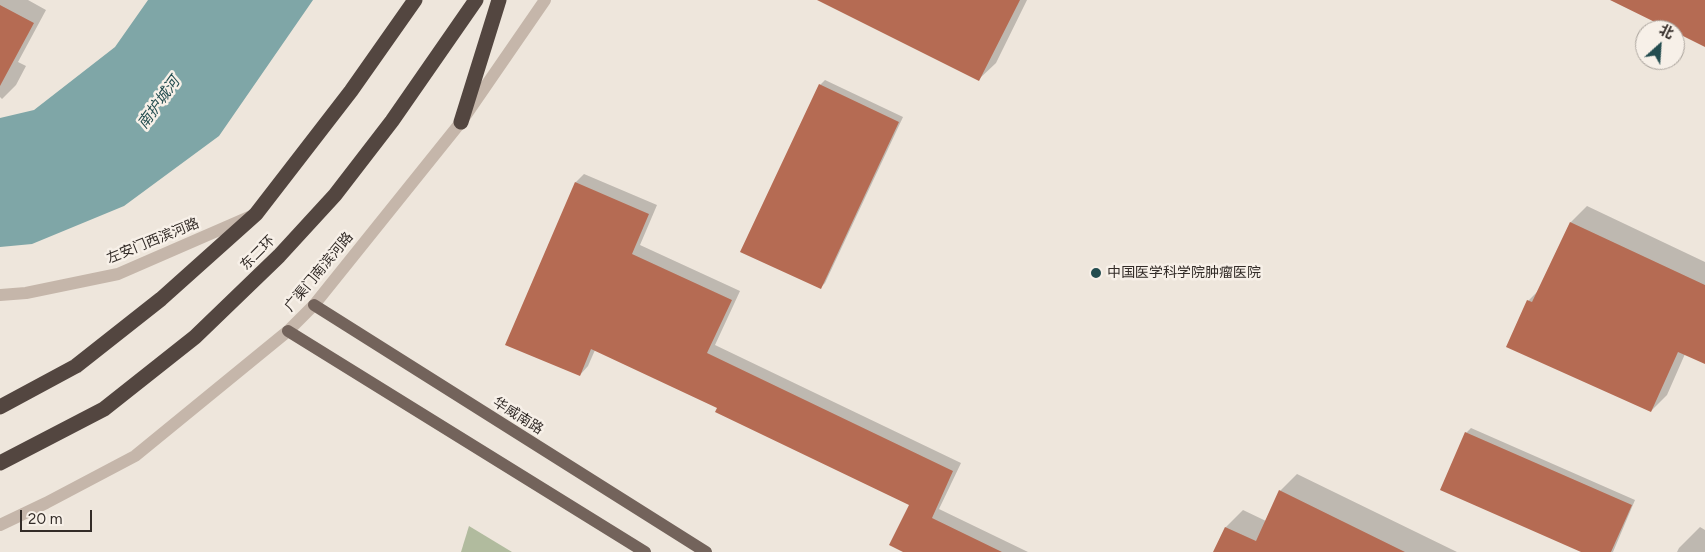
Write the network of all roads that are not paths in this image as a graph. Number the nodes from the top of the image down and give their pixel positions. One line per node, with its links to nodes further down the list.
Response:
1 (415, 0): 6 (highway)
2 (476, 0): 11 (highway, 东二环)
3 (499, 0): 5 (highway)
4 (545, 0): 5 (street, 广渠门南滨河路)
5 (461, 122): 8 (street, 广渠门南滨河路)
6 (256, 214): 7 (street, 左安门西滨河路); 10 (highway)
7 (0, 295)
8 (314, 305): 9 (street, 广渠门南滨河路); 14 (main road, 华威南路)
9 (288, 331): 12 (street, 广渠门南滨河路); 13 (main road)
10 (0, 407)
11 (0, 463)
12 (0, 526)
13 (645, 552)
14 (706, 552)

